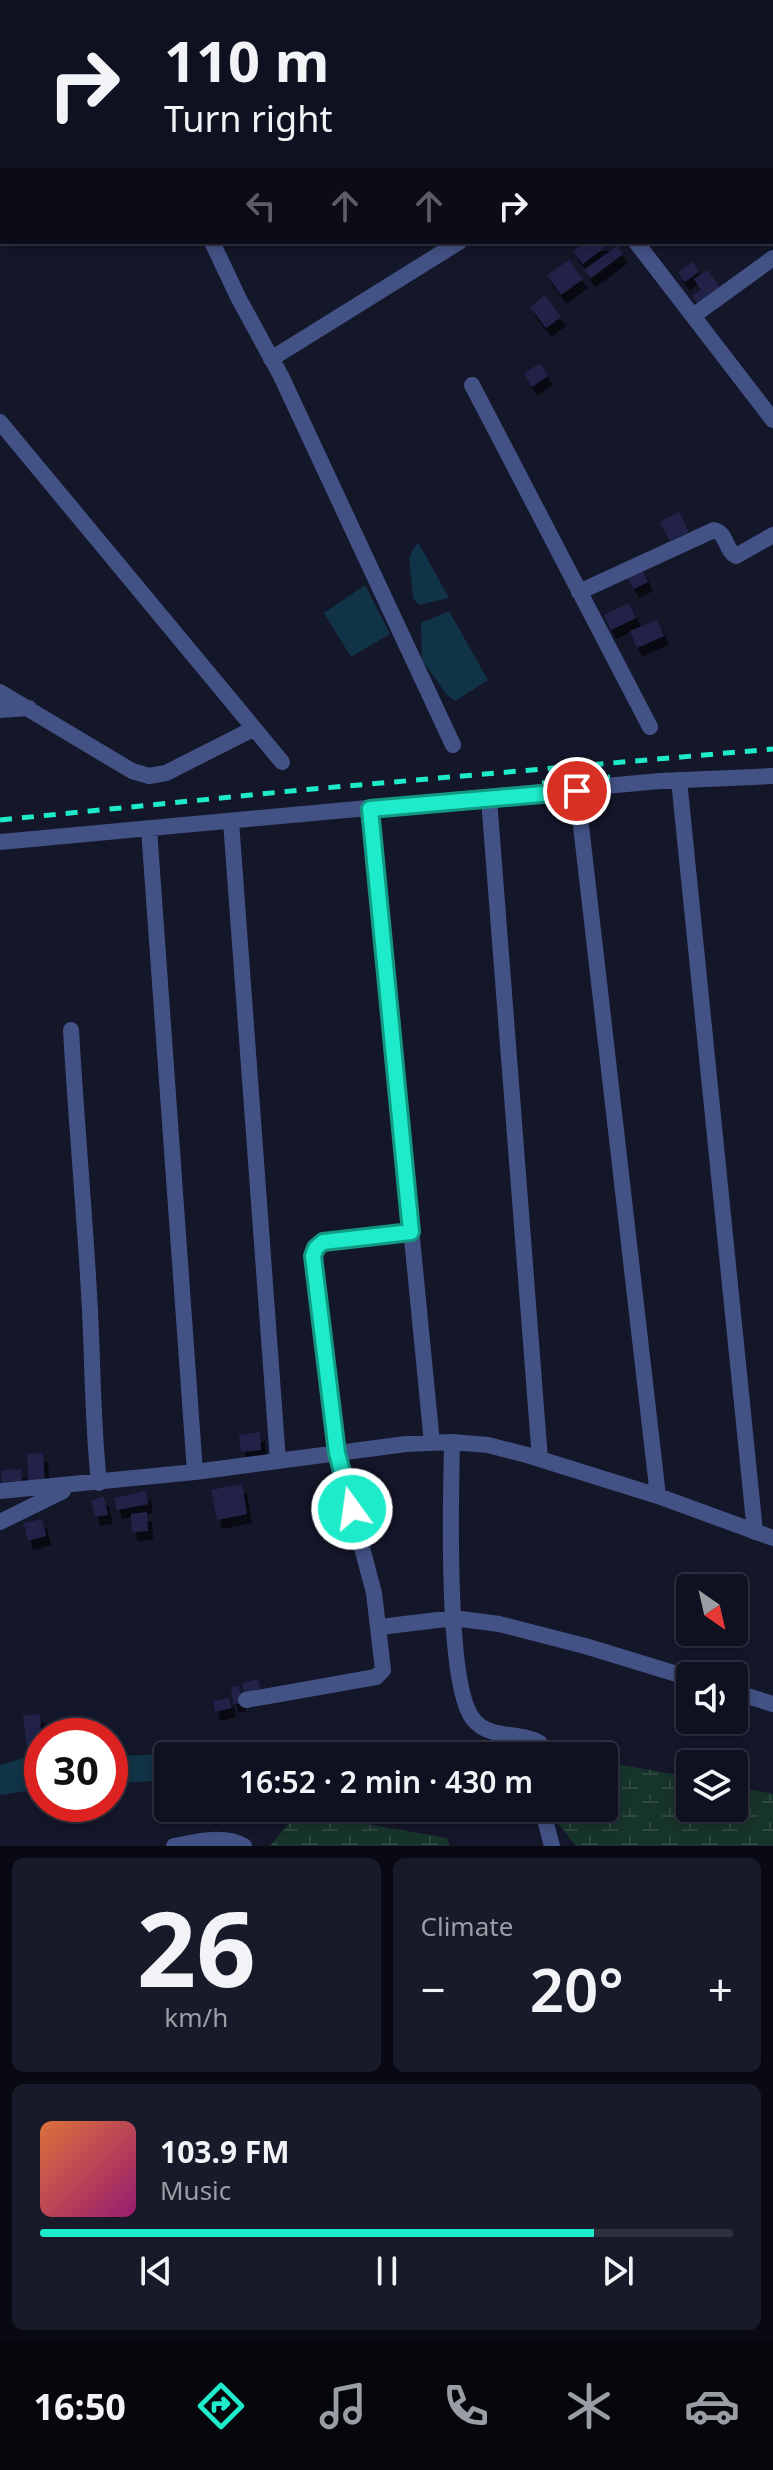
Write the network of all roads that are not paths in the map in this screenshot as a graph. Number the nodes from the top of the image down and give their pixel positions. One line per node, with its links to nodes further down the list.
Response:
1 (213, 244): 6 (street)
2 (456, 244): 6 (street)
3 (638, 244): 5 (street)
4 (773, 258): 5 (street)
5 (693, 316): 8 (street)
6 (271, 359): 17 (street)
7 (472, 385): 11 (street)
8 (773, 420)
9 (0, 422): 16 (street)
10 (773, 535): 11 (street)
11 (579, 592): 15 (street)
12 (0, 692): 13 (street)
13 (30, 708): 14 (street); 16 (street)
14 (0, 710)
15 (650, 727)
16 (253, 729): 18 (street)
17 (453, 745)
18 (282, 762)
19 (773, 776): 20 (street)
20 (679, 780): 21 (street); 40 (street)
21 (577, 791): 22 (street); 38 (street)
22 (489, 799): 23 (street); 32 (street)
23 (370, 809): 24 (street); 28 (street)
24 (231, 821): 25 (street); 33 (street)
25 (149, 829): 26 (street); 34 (street)
26 (0, 842)
27 (71, 1030): 35 (street)
28 (411, 1232): 30 (street); 31 (street)
29 (452, 1442): 30 (street); 32 (street); 42 (street)
30 (432, 1443): 31 (street)
31 (337, 1453): 33 (street); 43 (street)
32 (540, 1459): 38 (street)
33 (278, 1461): 34 (street)
34 (195, 1472): 35 (street)
35 (99, 1483): 36 (street)
36 (73, 1486): 37 (street); 39 (street)
37 (0, 1491)
38 (658, 1496): 40 (street)
39 (0, 1522)
40 (755, 1532): 41 (street)
41 (773, 1538)
42 (454, 1618): 43 (street); 44 (street); 48 (street)
43 (380, 1627): 46 (street)
44 (676, 1674)
45 (748, 1696): 47 (street)
46 (246, 1700)
47 (773, 1704)
48 (538, 1742)
49 (546, 1822): 52 (street)
50 (174, 1846): 51 (street)
51 (244, 1846)
52 (552, 1846)

